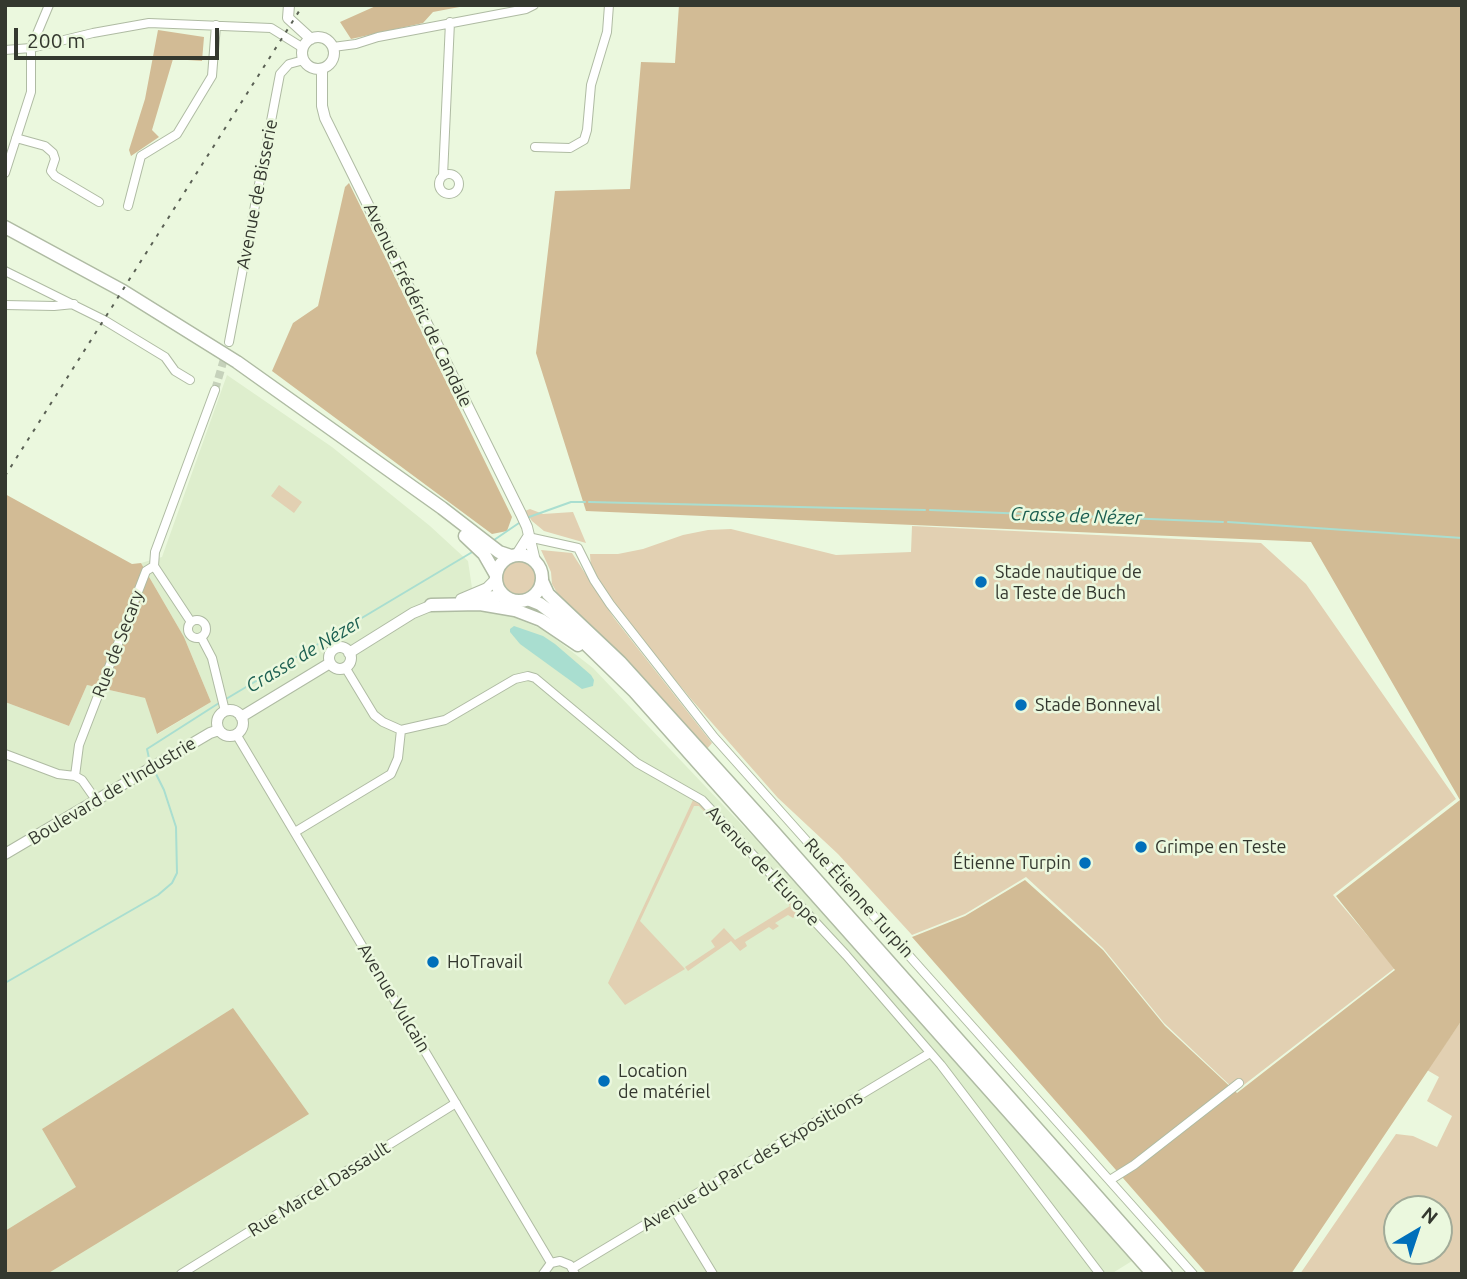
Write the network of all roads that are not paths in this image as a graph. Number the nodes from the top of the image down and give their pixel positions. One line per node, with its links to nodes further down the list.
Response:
1 (49, 5): 9 (street)
2 (289, 5): 7 (street)
3 (534, 5): 5 (street)
4 (609, 5): 15 (street)
5 (450, 22): 8 (street); 17 (street)
6 (216, 25): 9 (street); 10 (street); 19 (street)
7 (311, 39): 8 (street); 10 (street)
8 (333, 47): 13 (street)
9 (31, 48): 11 (street); 14 (street)
10 (303, 48): 12 (street)
11 (5, 50)
12 (304, 60): 13 (street); 24 (street, Avenue de Bisserie)
13 (322, 69): 28 (street, Avenue Frédéric de Candale)
14 (16, 138): 16 (street); 18 (street)
15 (534, 147)
16 (5, 173)
17 (443, 176)
18 (99, 202)
19 (128, 206)
20 (5, 227): 27 (main road)
21 (5, 271): 22 (street)
22 (74, 304): 23 (street); 25 (street)
23 (5, 305)
24 (229, 342)
25 (190, 380)
26 (215, 390): 31 (street, Rue de Secary)
27 (410, 487): 29 (main road); 32 (main road)
28 (528, 537): 29 (street); 30 (street, Avenue Frédéric de Candale); 55 (street, Rue Étienne Turpin)
29 (514, 556): 30 (main road); 32 (main road)
30 (535, 561): 33 (main road)
31 (154, 566): 41 (street); 48 (street, Rue de Secary)
32 (496, 577): 34 (main road); 35 (street)
33 (542, 581): 36 (main road); 66 (main road)
34 (508, 598): 35 (street); 36 (main road)
35 (461, 599): 37 (street)
36 (530, 600): 47 (main road)
37 (431, 606): 38 (street); 47 (main road)
38 (349, 653): 39 (street); 40 (street)
39 (330, 663): 40 (street); 42 (street)
40 (345, 667): 44 (street)
41 (224, 704): 42 (street); 43 (street)
42 (241, 717): 45 (street)
43 (219, 730): 45 (street); 49 (street, Boulevard de l'Industrie)
44 (401, 730): 50 (street); 52 (street, Avenue de l'Europe)
45 (236, 734): 50 (street, Avenue Vulcain)
46 (5, 754): 48 (street)
47 (695, 760): 57 (main road)
48 (75, 776): 49 (street)
49 (96, 800): 51 (street, Boulevard de l'Industrie)
50 (295, 832): 54 (street, Avenue Vulcain)
51 (5, 854)
52 (930, 1053): 56 (street, Avenue du Parc des Expositions); 63 (street, Avenue de l'Europe)
53 (1239, 1083): 55 (street)
54 (456, 1103): 58 (street, Avenue Vulcain); 60 (street, Rue Marcel Dassault)
55 (1110, 1180): 67 (street, Rue Étienne Turpin)
56 (673, 1208): 59 (street, Avenue du Parc des Expositions); 62 (street)
57 (1120, 1237): 64 (main road); 65 (main road)
58 (551, 1263): 59 (street); 61 (street)
59 (574, 1271)
60 (181, 1274)
61 (543, 1274)
62 (713, 1274)
63 (1100, 1274)
64 (1144, 1274)
65 (1153, 1274)
66 (1166, 1274)
67 (1193, 1274)

